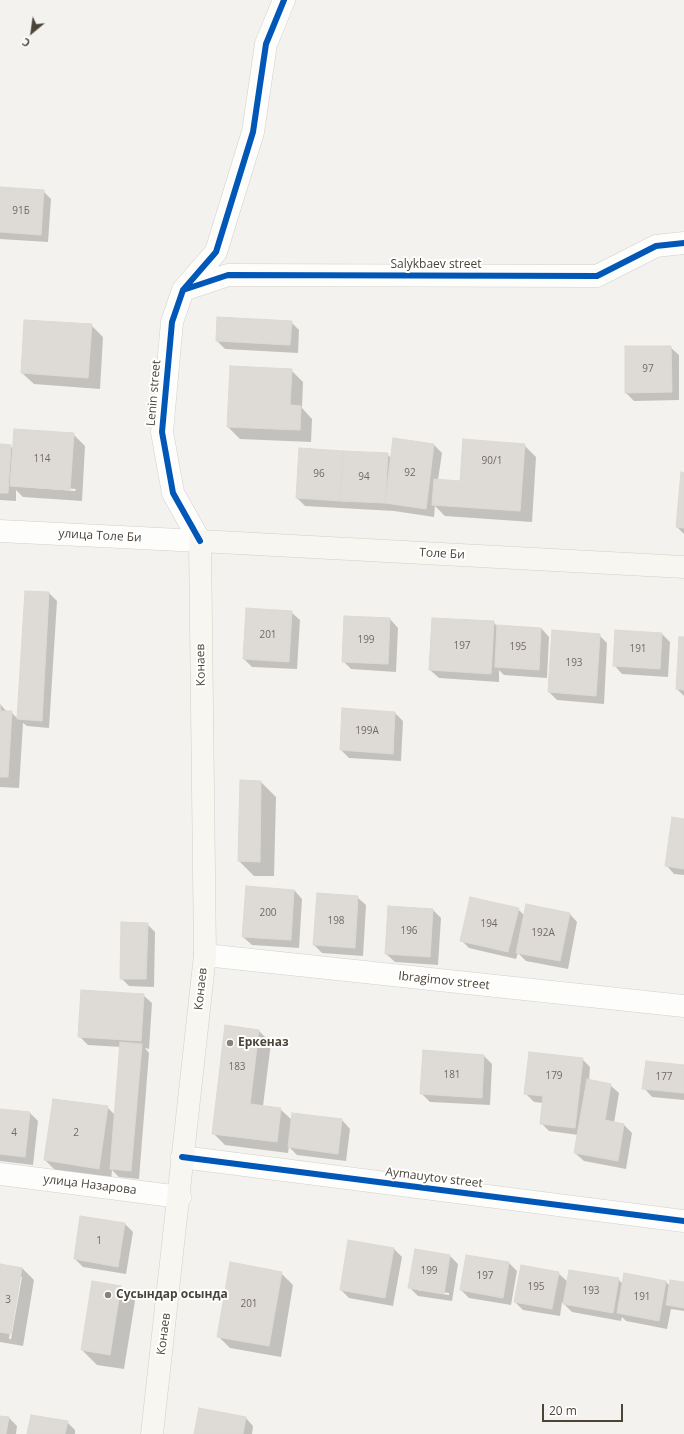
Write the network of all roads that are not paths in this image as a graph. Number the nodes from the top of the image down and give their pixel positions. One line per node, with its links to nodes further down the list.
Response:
1 (284, 0): 3 (street)
2 (684, 242): 3 (street, Salykbaev street)
3 (183, 290): 5 (street, Lenin street)
4 (0, 531): 5 (street, улица Толе Би)
5 (200, 541): 6 (main road, Толе Би); 7 (main road, Конаев)
6 (684, 567)
7 (205, 955): 8 (street, Ibragimov street); 9 (main road, Конаев)
8 (684, 1006)
9 (182, 1157): 11 (main road, Конаев); 12 (street, Aymauytov street)
10 (0, 1174): 11 (street, улица Назарова)
11 (180, 1197): 13 (main road, Конаев)
12 (684, 1221)
13 (152, 1434)

